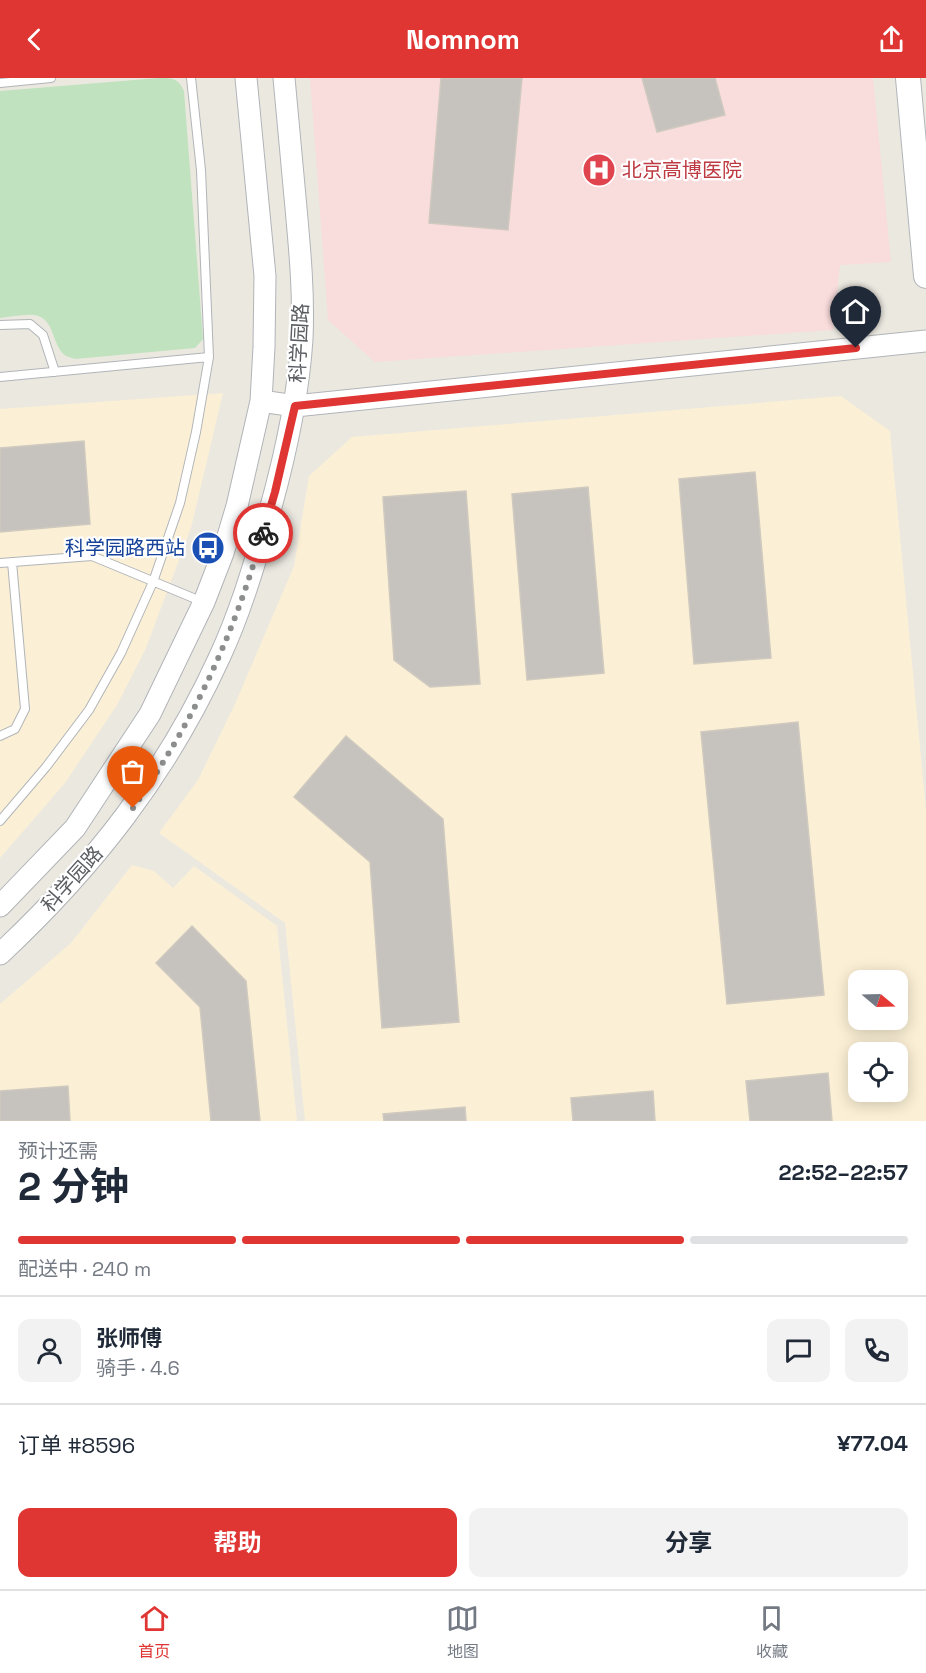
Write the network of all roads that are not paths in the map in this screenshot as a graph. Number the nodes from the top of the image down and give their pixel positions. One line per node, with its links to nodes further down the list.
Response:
1 (51, 78): 6 (lane)
2 (191, 78): 11 (lane)
3 (246, 78): 14 (street, 科学园路)
4 (284, 78): 15 (street, 科学园路)
5 (908, 78): 8 (main road)
6 (22, 79): 7 (lane)
7 (0, 82)
8 (926, 276)
9 (0, 325): 12 (lane)
10 (926, 341): 15 (street)
11 (208, 357): 12 (lane); 18 (lane)
12 (55, 372): 13 (lane)
13 (0, 377)
14 (261, 401): 15 (street); 19 (street, 科学园路)
15 (295, 406): 23 (street, 科学园路)
16 (12, 562): 17 (lane); 18 (lane); 20 (lane)
17 (0, 563)
18 (153, 582): 19 (lane); 21 (lane)
19 (204, 602): 22 (street, 科学园路)
20 (0, 736)
21 (0, 821)
22 (0, 906)
23 (0, 954)

